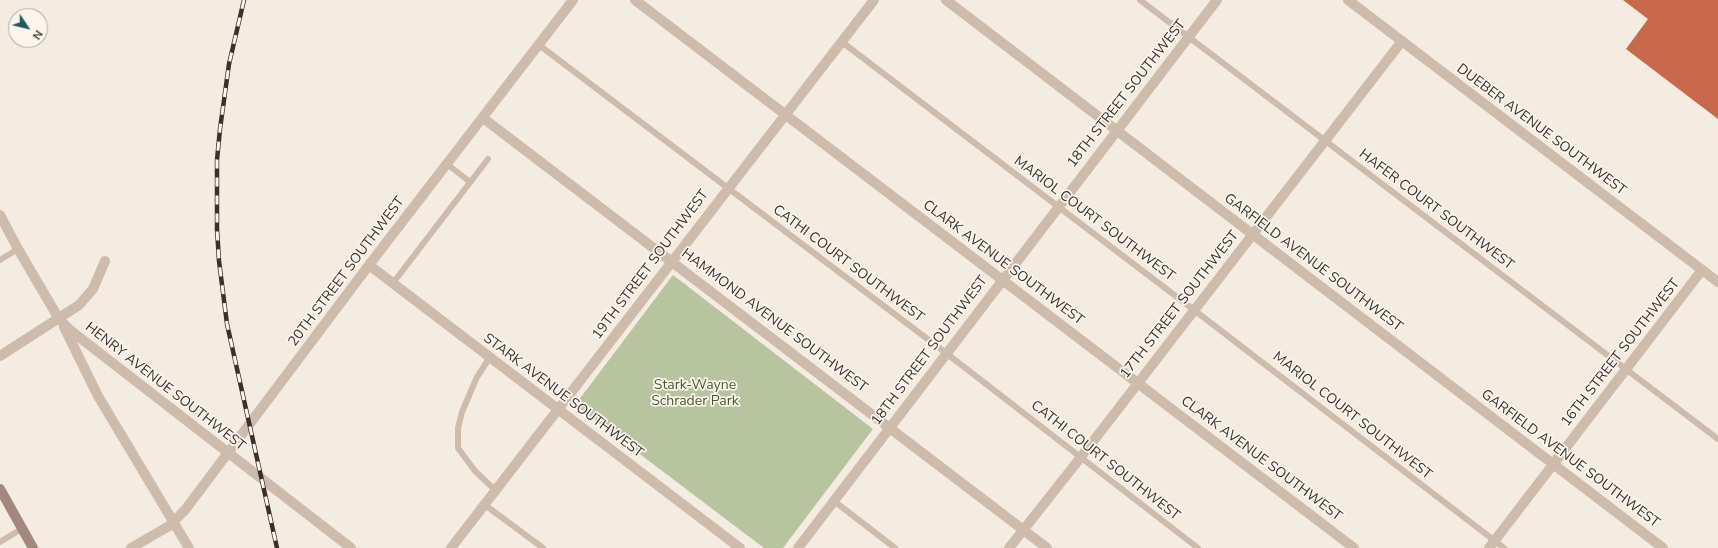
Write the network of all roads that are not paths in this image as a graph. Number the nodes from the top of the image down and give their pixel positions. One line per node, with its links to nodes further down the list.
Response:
1 (573, 0): 11 (street, 20TH STREET SOUTHWEST)
2 (635, 0): 12 (street, CLARK AVENUE SOUTHWEST)
3 (874, 0): 10 (street, 19TH STREET SOUTHWEST)
4 (946, 0): 14 (street, GARFIELD AVENUE SOUTHWEST)
5 (1140, 0): 8 (lane, HAFER COURT SOUTHWEST)
6 (1217, 0): 8 (street, 18TH STREET SOUTHWEST)
7 (1348, 0): 9 (street, DUEBER AVENUE SOUTHWEST)
8 (1189, 37): 14 (street, 18TH STREET SOUTHWEST); 15 (lane, HAFER COURT SOUTHWEST)
9 (1402, 41): 15 (street, 17TH STREET SOUTHWEST); 28 (street, DUEBER AVENUE SOUTHWEST)
10 (842, 42): 12 (street, 19TH STREET SOUTHWEST); 20 (lane, MARIOL COURT SOUTHWEST)
11 (539, 45): 13 (street, 20TH STREET SOUTHWEST); 19 (lane, CATHI COURT SOUTHWEST)
12 (785, 114): 19 (street, 19TH STREET SOUTHWEST); 29 (street, CLARK AVENUE SOUTHWEST)
13 (483, 118): 17 (street, 20TH STREET SOUTHWEST); 26 (street, HAMMOND AVENUE SOUTHWEST)
14 (1116, 131): 20 (street, 18TH STREET SOUTHWEST); 22 (street, GARFIELD AVENUE SOUTHWEST)
15 (1325, 141): 22 (street, 17TH STREET SOUTHWEST); 37 (lane, HAFER COURT SOUTHWEST)
16 (488, 159): 18 (lane)
17 (447, 164): 18 (lane); 27 (street, 20TH STREET SOUTHWEST)
18 (470, 182): 31 (lane)
19 (728, 188): 26 (street, 19TH STREET SOUTHWEST); 34 (lane, CATHI COURT SOUTHWEST)
20 (1057, 207): 29 (street, 18TH STREET SOUTHWEST); 32 (lane, MARIOL COURT SOUTHWEST)
21 (0, 215): 23 (street, HENRY AVENUE SOUTHWEST)
22 (1252, 234): 32 (street, 17TH STREET SOUTHWEST); 44 (street, GARFIELD AVENUE SOUTHWEST)
23 (18, 249): 24 (lane); 33 (street, HENRY AVENUE SOUTHWEST)
24 (0, 260)
25 (104, 261): 33 (street)
26 (672, 261): 39 (street, 19TH STREET SOUTHWEST); 40 (street, HAMMOND AVENUE SOUTHWEST)
27 (369, 265): 31 (street, STARK AVENUE SOUTHWEST); 42 (street, 20TH STREET SOUTHWEST)
28 (1702, 270): 30 (street, DUEBER AVENUE SOUTHWEST); 37 (street, 16TH STREET SOUTHWEST)
29 (1002, 279): 34 (street, 18TH STREET SOUTHWEST); 38 (street, CLARK AVENUE SOUTHWEST)
30 (1718, 282)
31 (393, 283): 36 (street, STARK AVENUE SOUTHWEST)
32 (1194, 310): 38 (street, 17TH STREET SOUTHWEST); 53 (lane, MARIOL COURT SOUTHWEST)
33 (60, 319): 35 (street); 42 (street, HENRY AVENUE SOUTHWEST); 49 (street)
34 (946, 353): 40 (street, 18TH STREET SOUTHWEST); 43 (lane, CATHI COURT SOUTHWEST)
35 (0, 356)
36 (490, 357): 39 (street, STARK AVENUE SOUTHWEST); 46 (lane)
37 (1626, 369): 41 (lane, HAFER COURT SOUTHWEST); 44 (street, 16TH STREET SOUTHWEST)
38 (1138, 383): 43 (street, 17TH STREET SOUTHWEST); 66 (street, CLARK AVENUE SOUTHWEST)
39 (558, 409): 46 (street, 19TH STREET SOUTHWEST); 60 (street, STARK AVENUE SOUTHWEST)
40 (889, 427): 47 (street, 18TH STREET SOUTHWEST); 51 (street, HAMMOND AVENUE SOUTHWEST)
41 (1718, 439)
42 (228, 453): 49 (street, 20TH STREET SOUTHWEST); 57 (street, HENRY AVENUE SOUTHWEST)
43 (1081, 457): 51 (street, 17TH STREET SOUTHWEST); 65 (lane, CATHI COURT SOUTHWEST)
44 (1553, 464): 53 (street, 16TH STREET SOUTHWEST); 68 (street, GARFIELD AVENUE SOUTHWEST)
45 (0, 489): 50 (main road)
46 (496, 491): 48 (street, 19TH STREET SOUTHWEST)
47 (834, 501): 61 (street, 18TH STREET SOUTHWEST); 62 (lane)
48 (485, 505): 58 (street, 19TH STREET SOUTHWEST); 59 (lane)
49 (174, 522): 55 (street, 20TH STREET SOUTHWEST); 56 (street)
50 (23, 528): 52 (lane); 54 (main road)
51 (1023, 530): 63 (street, 17TH STREET SOUTHWEST); 64 (street, HAMMOND AVENUE SOUTHWEST)
52 (0, 542)
53 (1491, 544): 67 (lane, MARIOL COURT SOUTHWEST)
54 (33, 548)
55 (131, 548)
56 (189, 548)
57 (351, 548)
58 (451, 548)
59 (543, 548)
60 (740, 548)
61 (798, 548)
62 (895, 548)
63 (1009, 548)
64 (1047, 548)
65 (1198, 548)
66 (1354, 548)
67 (1504, 548)
68 (1663, 548)

